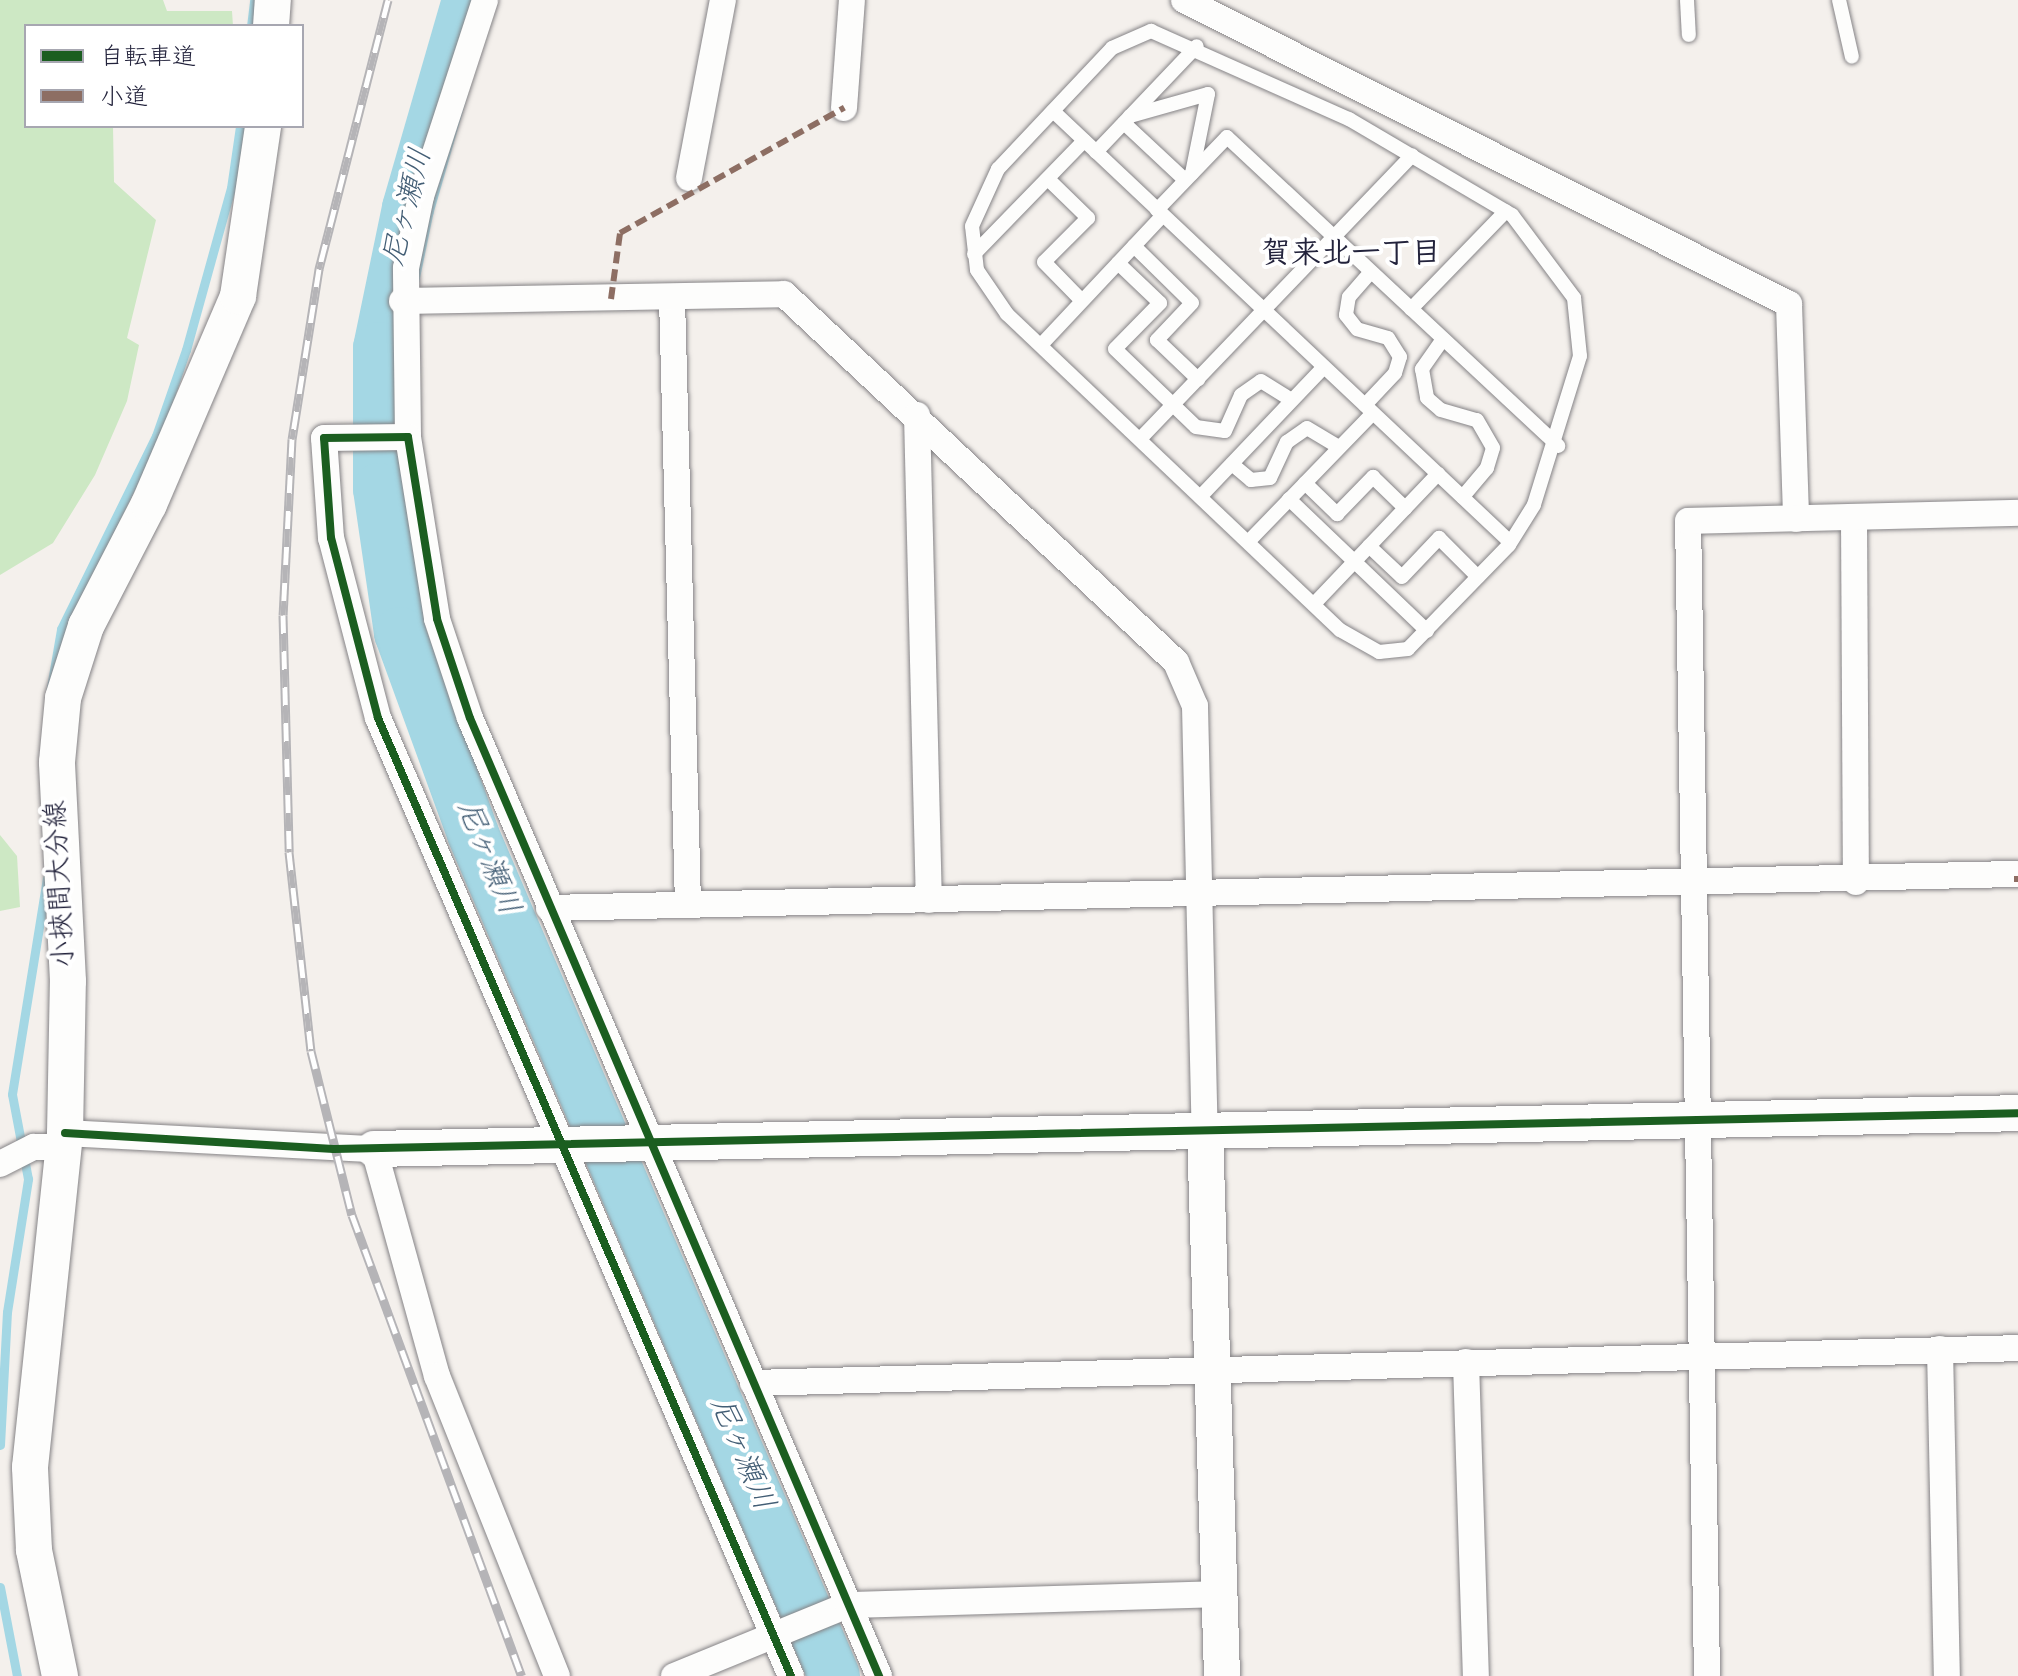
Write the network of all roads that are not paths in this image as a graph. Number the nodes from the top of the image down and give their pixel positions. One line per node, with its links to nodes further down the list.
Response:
1 (273, 0): 8 (street)
2 (485, 0): 30 (street)
3 (723, 0): 20 (street)
4 (852, 0): 12 (street)
5 (1184, 0): 55 (street)
6 (1687, 0): 9 (lane)
7 (1839, 0): 11 (lane)
8 (271, 24)
9 (1689, 35)
10 (1197, 46): 13 (lane); 14 (lane); 18 (lane)
11 (1852, 57)
12 (844, 108)
13 (1053, 111): 16 (lane); 26 (lane)
14 (1127, 120): 17 (lane); 19 (lane); 19 (lane)
15 (263, 128): 73 (street, 小挾間大分線)
16 (1084, 141): 17 (lane); 21 (lane)
17 (1096, 152): 23 (lane)
18 (1412, 155): 22 (lane); 24 (lane)
19 (1188, 177): 23 (lane); 24 (lane)
20 (689, 178)
21 (1048, 179): 26 (lane); 31 (lane)
22 (1506, 211): 32 (lane); 44 (lane)
23 (1160, 212): 25 (lane); 33 (lane)
24 (1334, 237): 28 (lane); 33 (lane)
25 (1134, 246): 27 (lane); 37 (lane)
26 (974, 254): 35 (lane)
27 (1118, 263): 31 (lane); 39 (lane)
28 (1371, 272): 32 (lane); 40 (lane)
29 (672, 298): 30 (street); 41 (street); 68 (street)
30 (402, 301): 42 (street)
31 (1082, 301): 35 (lane)
32 (1411, 309): 34 (lane)
33 (1262, 312): 36 (lane); 37 (lane)
34 (1443, 339): 44 (lane); 50 (lane)
35 (1041, 345): 43 (lane)
36 (1324, 367): 38 (lane); 40 (lane)
37 (1198, 379): 39 (lane)
38 (1292, 400): 39 (lane); 46 (lane)
39 (1173, 405): 43 (lane)
40 (1369, 409): 45 (lane); 47 (lane)
41 (917, 415): 66 (street); 67 (street)
42 (397, 437): 69 (street); 74 (street)
43 (1140, 439): 49 (lane)
44 (1558, 446): 57 (lane)
45 (1339, 447): 46 (lane); 48 (lane)
46 (1232, 464): 49 (lane)
47 (1438, 474): 50 (lane); 52 (lane)
48 (1305, 483): 51 (lane); 52 (lane)
49 (1201, 496): 56 (lane)
50 (1463, 497): 57 (lane)
51 (1289, 499): 56 (lane); 59 (lane)
52 (1405, 508): 58 (lane)
53 (2018, 513): 54 (street)
54 (1854, 517): 55 (street); 64 (street)
55 (1796, 519): 65 (street)
56 (1249, 541): 61 (lane)
57 (1510, 542): 60 (lane)
58 (1369, 546): 59 (lane); 60 (lane)
59 (1354, 562): 61 (lane); 62 (lane)
60 (1478, 577): 62 (lane)
61 (1314, 604): 62 (lane)
62 (1427, 631)
63 (2018, 874): 64 (street)
64 (1856, 882): 65 (street)
65 (1694, 885): 66 (street); 71 (street)
66 (1201, 895): 67 (street); 72 (street)
67 (929, 900): 68 (street)
68 (688, 904): 69 (street)
69 (549, 908): 75 (street)
70 (2018, 1113): 71 (street)
71 (1698, 1120): 72 (street); 80 (street)
72 (1205, 1132): 75 (street); 82 (street)
73 (64, 1140): 76 (street); 77 (street); 87 (street, 小挾間大分線)
74 (573, 1144): 75 (street); 76 (street); 86 (street)
75 (645, 1145): 83 (street)
76 (374, 1149): 88 (street)
77 (0, 1164)
78 (2018, 1348): 79 (street)
79 (1940, 1349): 80 (street); 95 (street)
80 (1702, 1356): 81 (street); 94 (street)
81 (1466, 1362): 82 (street); 93 (street)
82 (1210, 1369): 83 (street); 84 (street)
83 (753, 1383): 85 (street)
84 (1218, 1594): 85 (street); 92 (street)
85 (847, 1606): 86 (street); 91 (street)
86 (775, 1635): 89 (street); 90 (street)
87 (60, 1676)
88 (557, 1676)
89 (674, 1676)
90 (791, 1676)
91 (879, 1676)
92 (1222, 1676)
93 (1476, 1676)
94 (1707, 1676)
95 (1947, 1676)

